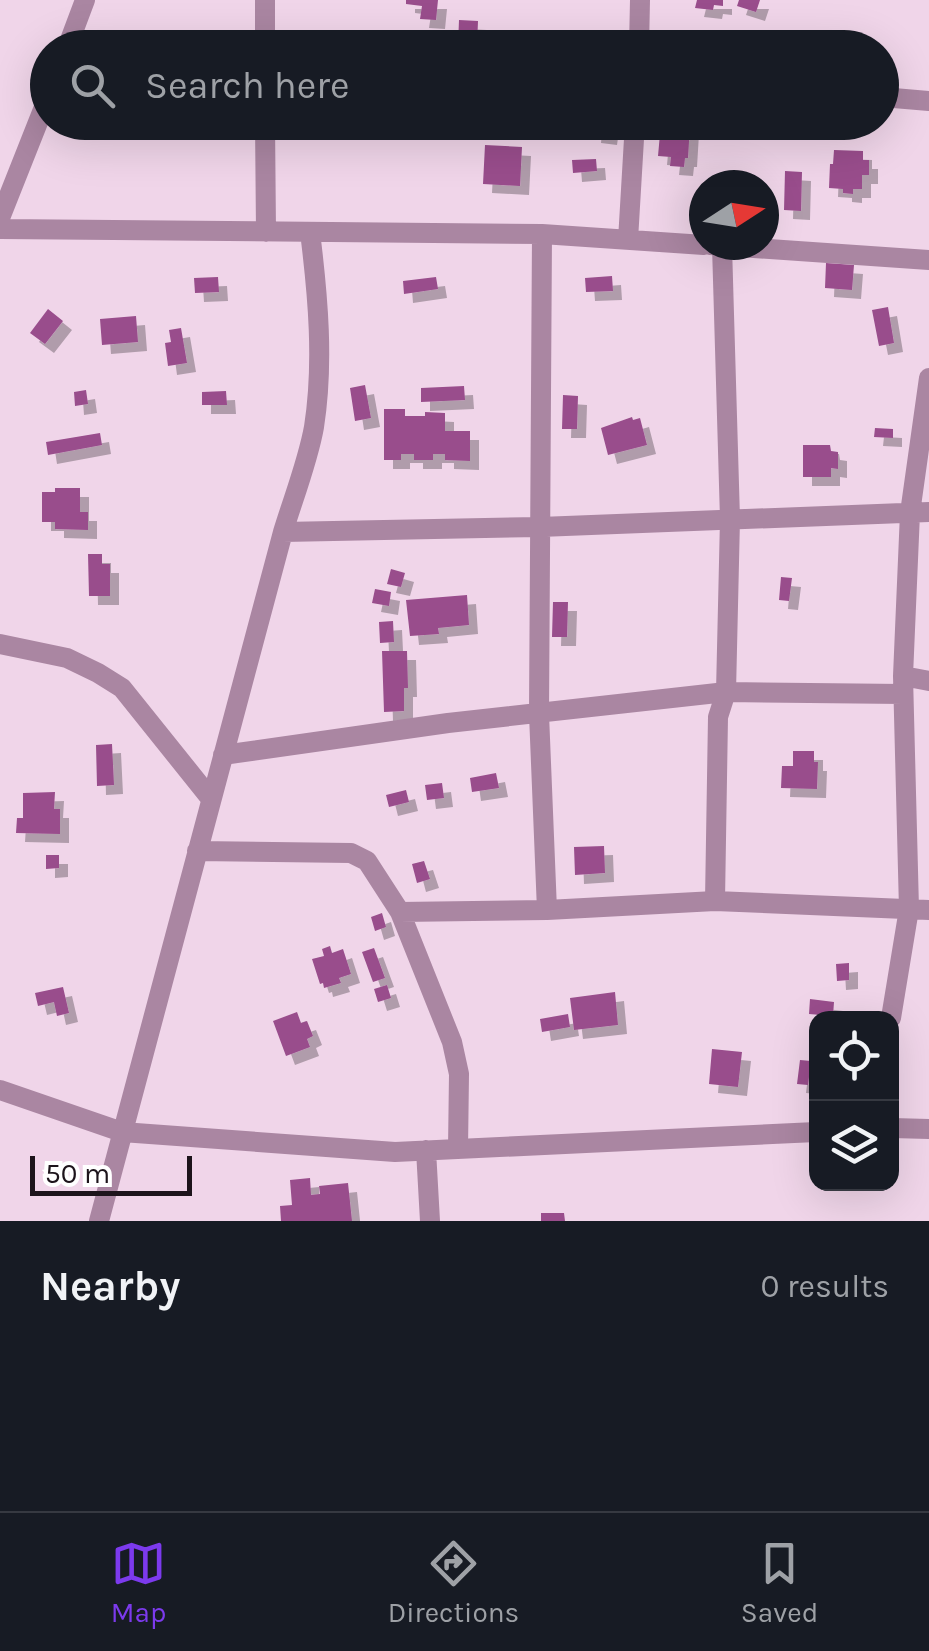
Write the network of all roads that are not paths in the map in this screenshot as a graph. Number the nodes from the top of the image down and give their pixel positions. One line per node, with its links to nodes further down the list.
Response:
1 (85, 0): 4 (street)
2 (265, 0): 5 (street)
3 (640, 0): 6 (street)
4 (74, 30)
5 (265, 30)
6 (639, 30)
7 (899, 98): 8 (street)
8 (929, 101)
9 (31, 140): 12 (street)
10 (265, 140): 14 (street)
11 (634, 140): 17 (street)
12 (0, 218)
13 (0, 229): 14 (street)
14 (266, 232): 15 (street)
15 (310, 232): 16 (street); 26 (street)
16 (542, 234): 17 (street); 25 (street)
17 (628, 240): 18 (street)
18 (689, 244)
19 (779, 250): 21 (street)
20 (722, 260): 24 (street)
21 (929, 260)
22 (929, 378): 23 (street)
23 (920, 513): 24 (street); 29 (street)
24 (730, 519): 25 (street); 30 (street)
25 (540, 527): 26 (street); 31 (street)
26 (283, 532): 32 (street)
27 (0, 644): 33 (street)
28 (929, 680): 29 (street)
29 (903, 685): 30 (street); 37 (street)
30 (726, 692): 31 (street); 35 (street)
31 (538, 714): 32 (street); 36 (street)
32 (224, 755): 33 (street)
33 (212, 799): 34 (street)
34 (198, 851): 38 (street); 43 (street)
35 (715, 902): 36 (street); 37 (street)
36 (547, 910): 38 (street)
37 (919, 910): 39 (street)
38 (400, 912): 45 (street)
39 (893, 1011)
40 (0, 1090): 43 (street)
41 (899, 1128): 42 (street)
42 (929, 1129)
43 (122, 1132): 46 (street); 47 (street)
44 (809, 1132): 45 (street)
45 (458, 1149): 46 (street)
46 (426, 1150): 48 (street)
47 (100, 1221)
48 (430, 1221)

